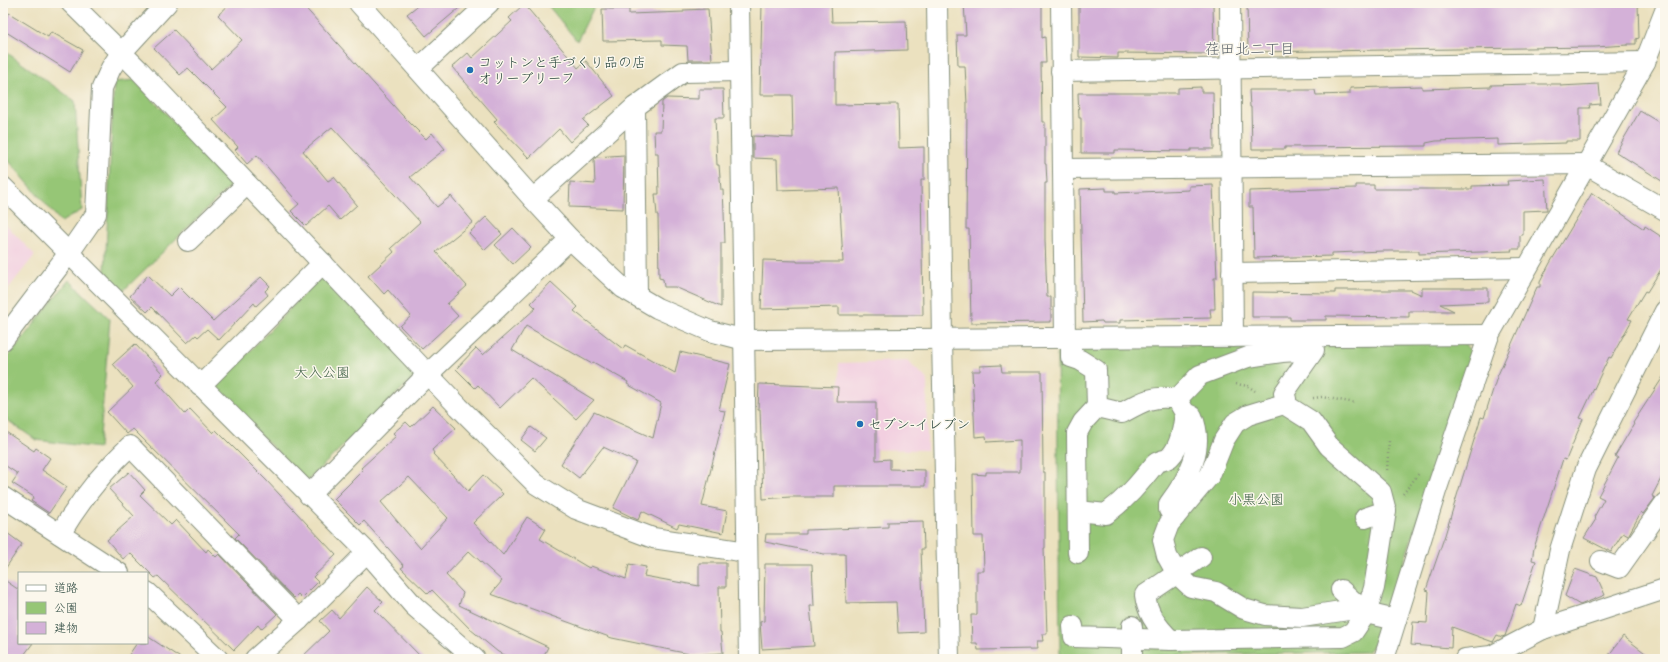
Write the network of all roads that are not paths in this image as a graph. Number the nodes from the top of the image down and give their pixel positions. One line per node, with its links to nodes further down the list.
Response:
1 (71, 3): 10 (street)
2 (167, 3): 10 (street)
3 (359, 3): 12 (street)
4 (489, 3): 12 (street)
5 (739, 3): 14 (street)
6 (938, 3): 35 (street)
7 (1060, 3): 15 (street)
8 (1230, 3): 13 (street)
9 (1665, 11): 11 (street)
10 (121, 53): 20 (street); 26 (street)
11 (1645, 62): 13 (street); 17 (street)
12 (418, 69): 22 (street)
13 (1232, 70): 15 (street); 18 (street)
14 (739, 71): 16 (street); 37 (street)
15 (1062, 72): 19 (street)
16 (635, 108): 22 (street); 30 (street)
17 (1585, 164): 18 (street); 23 (street); 28 (street)
18 (1232, 167): 19 (street); 29 (street)
19 (1063, 169): 34 (street)
20 (247, 184): 25 (street); 27 (street)
21 (3, 187): 26 (street)
22 (533, 199): 24 (street)
23 (1665, 210)
24 (570, 239): 30 (street); 38 (street)
25 (188, 241)
26 (69, 253): 36 (street); 39 (street)
27 (323, 263): 38 (street); 39 (street)
28 (1526, 268): 29 (street); 32 (street)
29 (1232, 273): 33 (street)
30 (638, 296): 37 (street)
31 (1665, 311): 65 (street)
32 (1490, 334): 33 (street); 63 (street)
33 (1233, 337): 34 (street)
34 (1068, 338): 35 (street); 42 (street)
35 (942, 339): 37 (street); 72 (street)
36 (3, 340)
37 (745, 340): 52 (street)
38 (428, 374): 43 (street); 52 (street)
39 (200, 386): 43 (street)
40 (1282, 403): 41 (street); 47 (street); 48 (street)
41 (1181, 406): 42 (street); 46 (street); 48 (street)
42 (1097, 407): 46 (street)
43 (309, 495): 51 (street)
44 (3, 497): 50 (street)
45 (1665, 503): 55 (street)
46 (1078, 511): 53 (street)
47 (1386, 511): 49 (street); 61 (street)
48 (1175, 517): 57 (street)
49 (1365, 518)
50 (60, 534): 56 (street); 62 (street)
51 (367, 552): 62 (street); 70 (street)
52 (746, 552): 71 (street)
53 (1078, 553)
54 (1201, 557): 57 (street)
55 (1602, 561)
56 (117, 572)
57 (1177, 574): 61 (street); 67 (street)
58 (1665, 589): 65 (street)
59 (1340, 590): 61 (street)
60 (148, 593): 68 (street)
61 (1363, 610): 63 (street); 67 (street)
62 (299, 620): 69 (street)
63 (1396, 620): 74 (street)
64 (1073, 626): 66 (street)
65 (1543, 629): 75 (street)
66 (1132, 632): 67 (street); 73 (street)
67 (1172, 640)
68 (218, 659)
69 (255, 659)
70 (475, 659)
71 (749, 659)
72 (949, 659)
73 (1132, 659)
74 (1384, 659)
75 (1465, 659)

